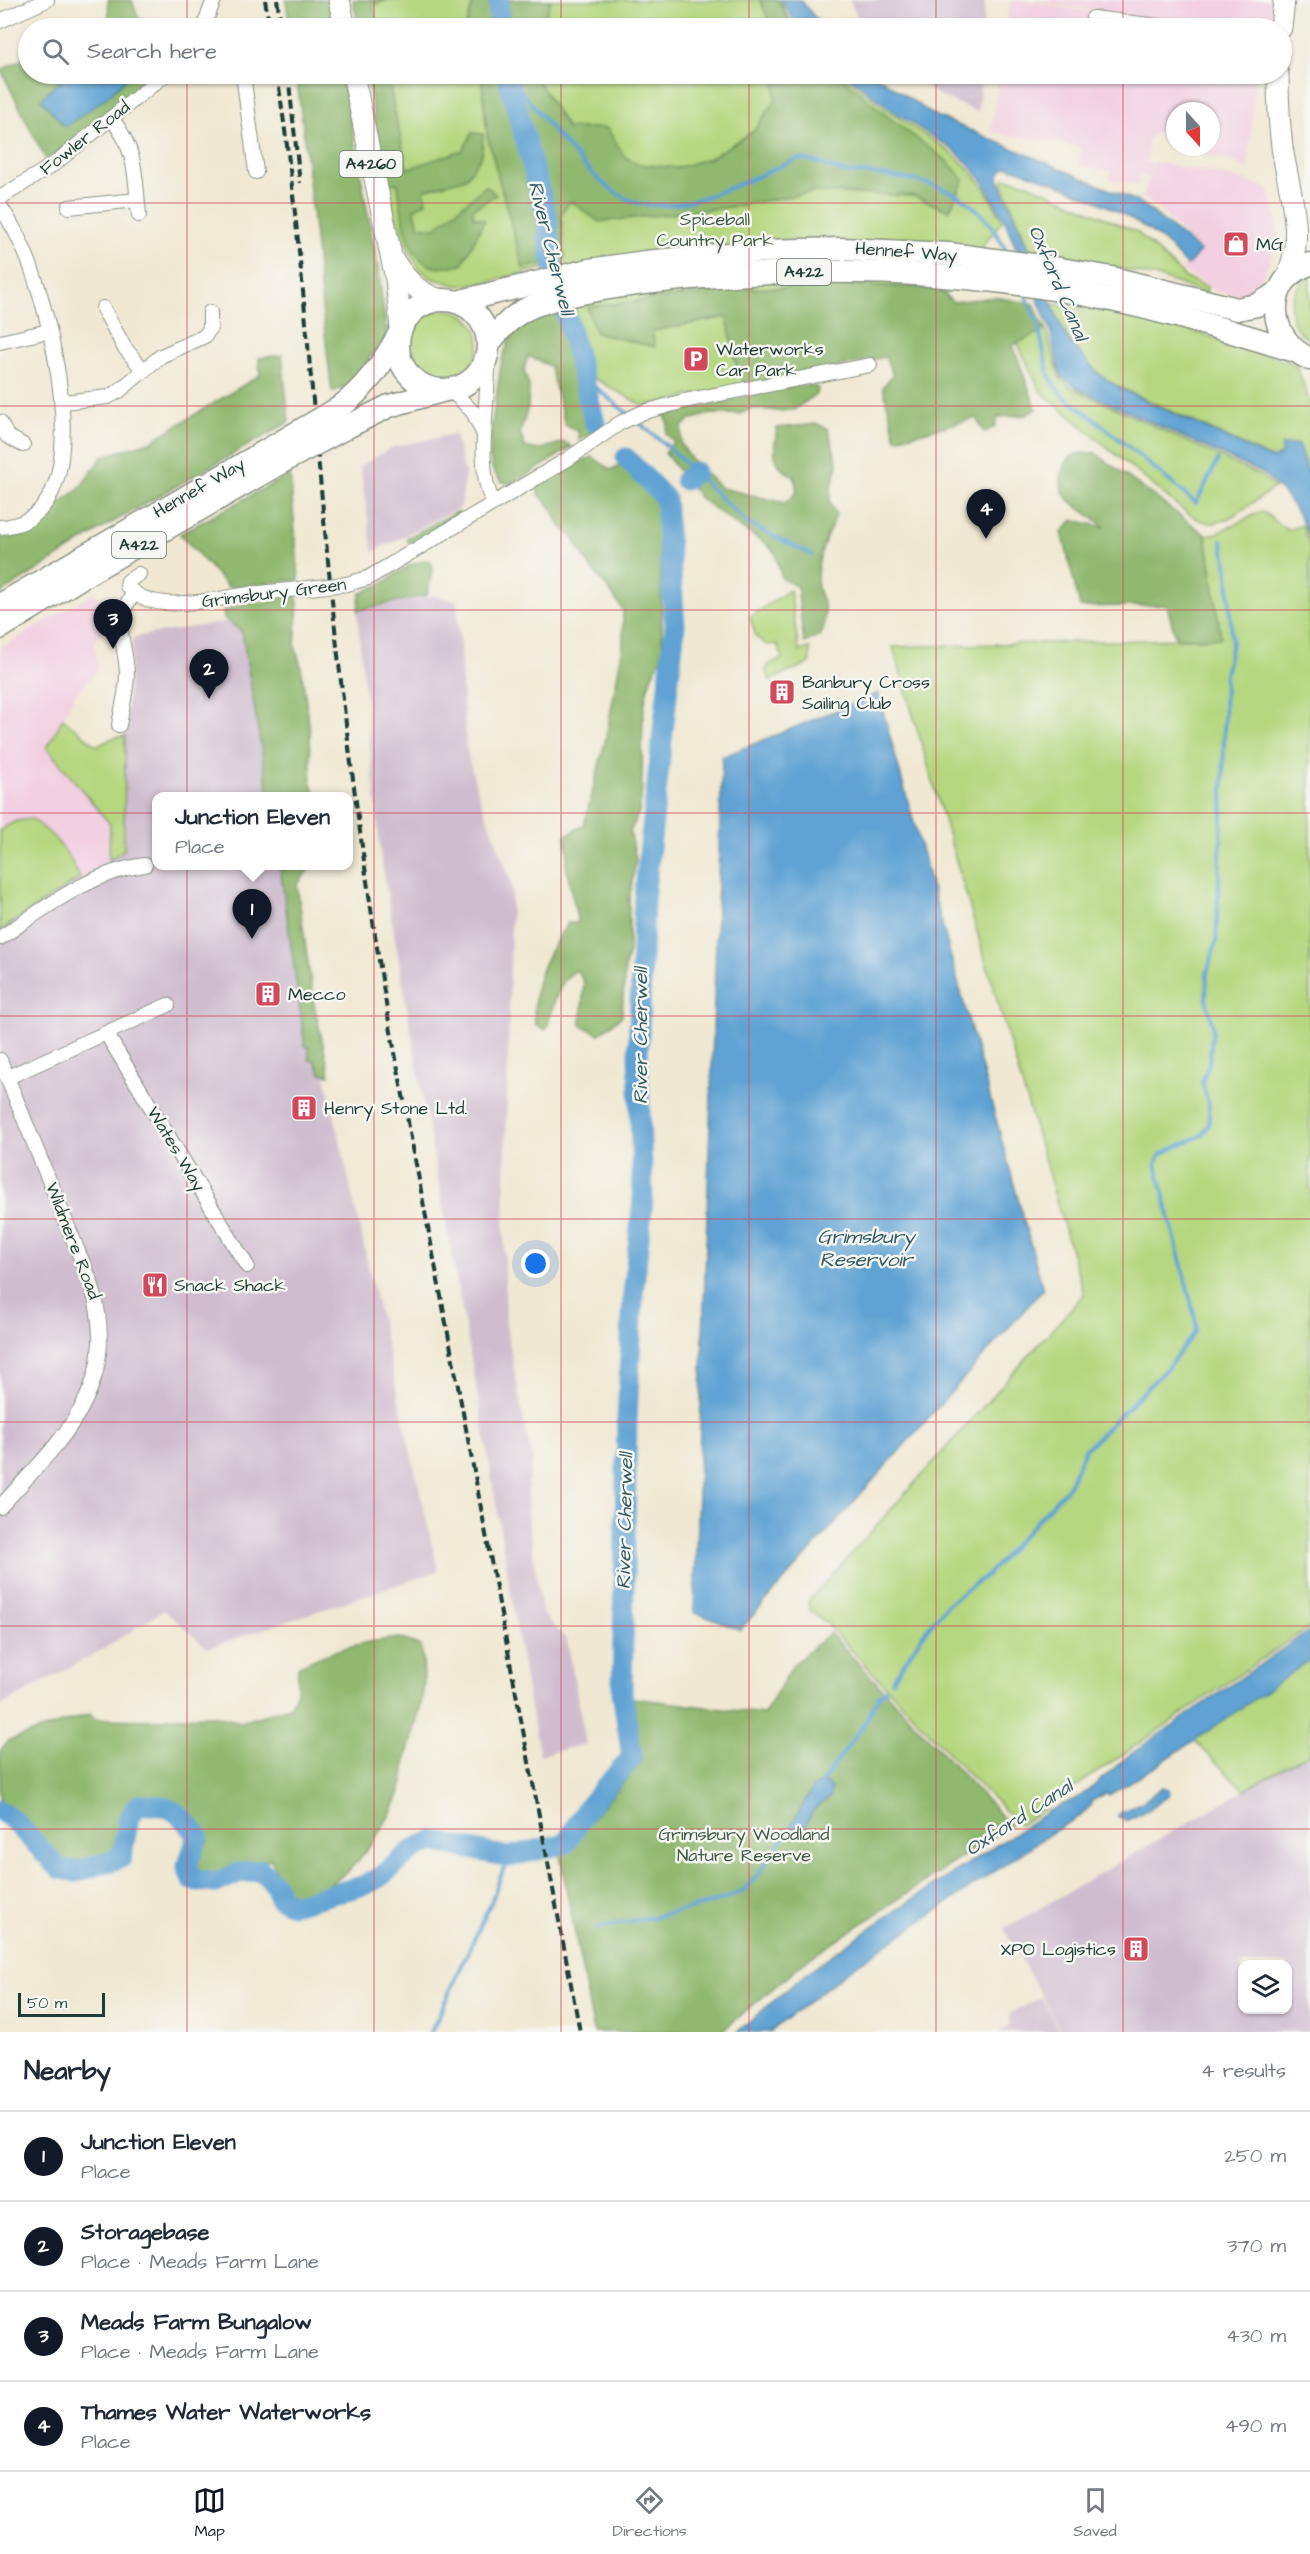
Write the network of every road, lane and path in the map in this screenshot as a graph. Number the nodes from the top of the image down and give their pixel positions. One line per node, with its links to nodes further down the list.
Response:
1 (47, 0): 8 (street)
2 (214, 0): 5 (street)
3 (339, 0): 6 (main road)
4 (1284, 0): 7 (main road)
5 (208, 18)
6 (343, 18)
7 (1282, 18)
8 (0, 21)
9 (154, 84): 13 (street, Fowler Road)
10 (244, 84): 14 (street)
11 (356, 84): 22 (main road, A4260)
12 (1279, 84): 20 (main road)
13 (112, 119): 15 (street, Fowler Road); 16 (street)
14 (256, 172)
15 (0, 198)
16 (137, 200): 18 (street); 19 (street)
17 (0, 206): 29 (street)
18 (69, 207)
19 (139, 215)
20 (1296, 215): 21 (main road); 25 (main road)
21 (1310, 237)
22 (391, 255): 26 (main road, A4260); 30 (main road, A4260)
23 (1310, 264): 25 (highway, Hennef Way)
24 (591, 280): 25 (highway, Hennef Way / A422); 26 (highway, Hennef Way / A422); 32 (highway, Hennef Way / A422); 33 (highway, Hennef Way / A422)
25 (1282, 287): 33 (highway)
26 (449, 301): 30 (highway); 32 (highway)
27 (104, 308): 35 (street)
28 (210, 312): 35 (street)
29 (48, 331): 31 (street); 37 (street)
30 (400, 332): 36 (highway); 38 (highway, A422)
31 (0, 342)
32 (488, 349): 36 (highway); 40 (street)
33 (1306, 357)
34 (870, 365): 43 (street, Grimsbury Green)
35 (144, 371): 37 (street)
36 (446, 390): 38 (highway, A422); 40 (street)
37 (63, 402): 44 (street)
38 (343, 418): 42 (highway, A422, bridge)
39 (0, 422): 41 (street)
40 (485, 436): 43 (street)
41 (23, 445)
42 (277, 454): 47 (highway, Hennef Way / A422); 48 (highway, Hennef Way / A422)
43 (493, 502): 46 (street, Grimsbury Green, bridge)
44 (0, 527)
45 (139, 574): 46 (street)
46 (135, 593): 49 (street)
47 (0, 605)
48 (0, 628)
49 (119, 725)
50 (145, 865): 51 (street)
51 (0, 938)
52 (168, 1005): 53 (street)
53 (106, 1033): 55 (street); 56 (street, Wates Way)
54 (0, 1060): 55 (street, Wildmere Road)
55 (8, 1077): 57 (street, Wildmere Road)
56 (247, 1266)
57 (0, 1507)

